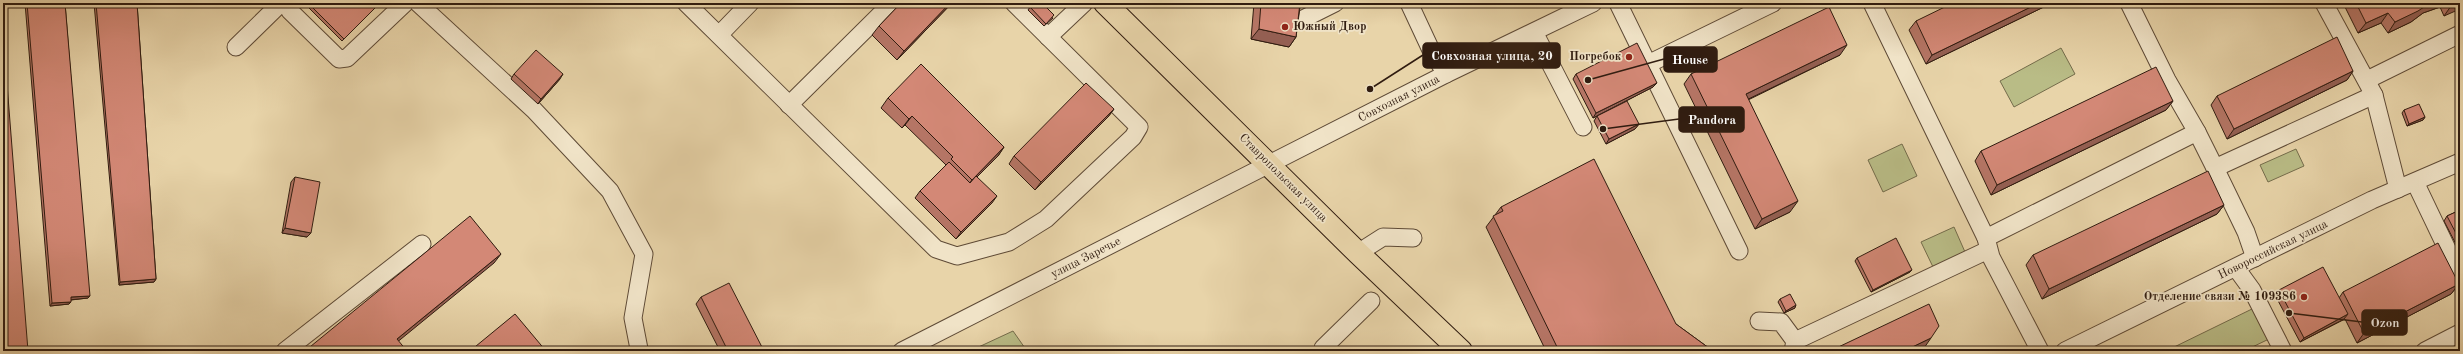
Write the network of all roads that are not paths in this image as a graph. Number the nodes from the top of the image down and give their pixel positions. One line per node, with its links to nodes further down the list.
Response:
1 (281, 3): 24 (street)
2 (286, 3): 3 (street)
3 (405, 3)
4 (418, 3): 48 (street)
5 (686, 3): 22 (street)
6 (750, 3): 22 (street)
7 (892, 3): 28 (street)
8 (1014, 3): 23 (street)
9 (1084, 3): 23 (street)
10 (1105, 3): 32 (main road, Ставропольская улица)
11 (1335, 3): 19 (street)
12 (1408, 3): 26 (street)
13 (1593, 3): 20 (street, Совхозная улица)
14 (1618, 3): 25 (street)
15 (1773, 3): 25 (street)
16 (1873, 3): 38 (street)
17 (2129, 3): 30 (street)
18 (2324, 3): 27 (street)
19 (1301, 20)
20 (1534, 32): 26 (street, Совхозная улица); 29 (street)
21 (2460, 34): 27 (street)
22 (718, 35): 28 (street)
23 (1048, 37): 28 (street)
24 (236, 47)
25 (1648, 64): 39 (street)
26 (1446, 74): 32 (street, Совхозная улица)
27 (2371, 87): 33 (street); 35 (street)
28 (789, 104)
29 (1583, 126)
30 (2197, 132): 33 (street); 38 (street)
31 (2460, 162): 34 (street, Новороссийская улица)
32 (1269, 163): 40 (main road, Ставропольская улица); 50 (street, улица Заречье)
33 (2215, 168): 41 (street)
34 (2415, 182): 35 (street, Новороссийская улица); 43 (street)
35 (2398, 189): 41 (street, Новороссийская улица)
36 (1413, 238): 40 (street)
37 (422, 244): 49 (street)
38 (1987, 244): 47 (street); 53 (street)
39 (1739, 251)
40 (1358, 253): 52 (main road, Ставропольская улица)
41 (2255, 258): 42 (street, Новороссийская улица)
42 (2236, 268): 54 (street, Новороссийская улица); 55 (street)
43 (2460, 276)
44 (1371, 301): 51 (street)
45 (1759, 321): 47 (street)
46 (2460, 333): 56 (street)
47 (1794, 346)
48 (639, 349)
49 (285, 351)
50 (902, 351)
51 (1326, 351)
52 (1461, 351)
53 (2040, 351)
54 (2065, 351)
55 (2283, 351)
56 (2425, 351)

